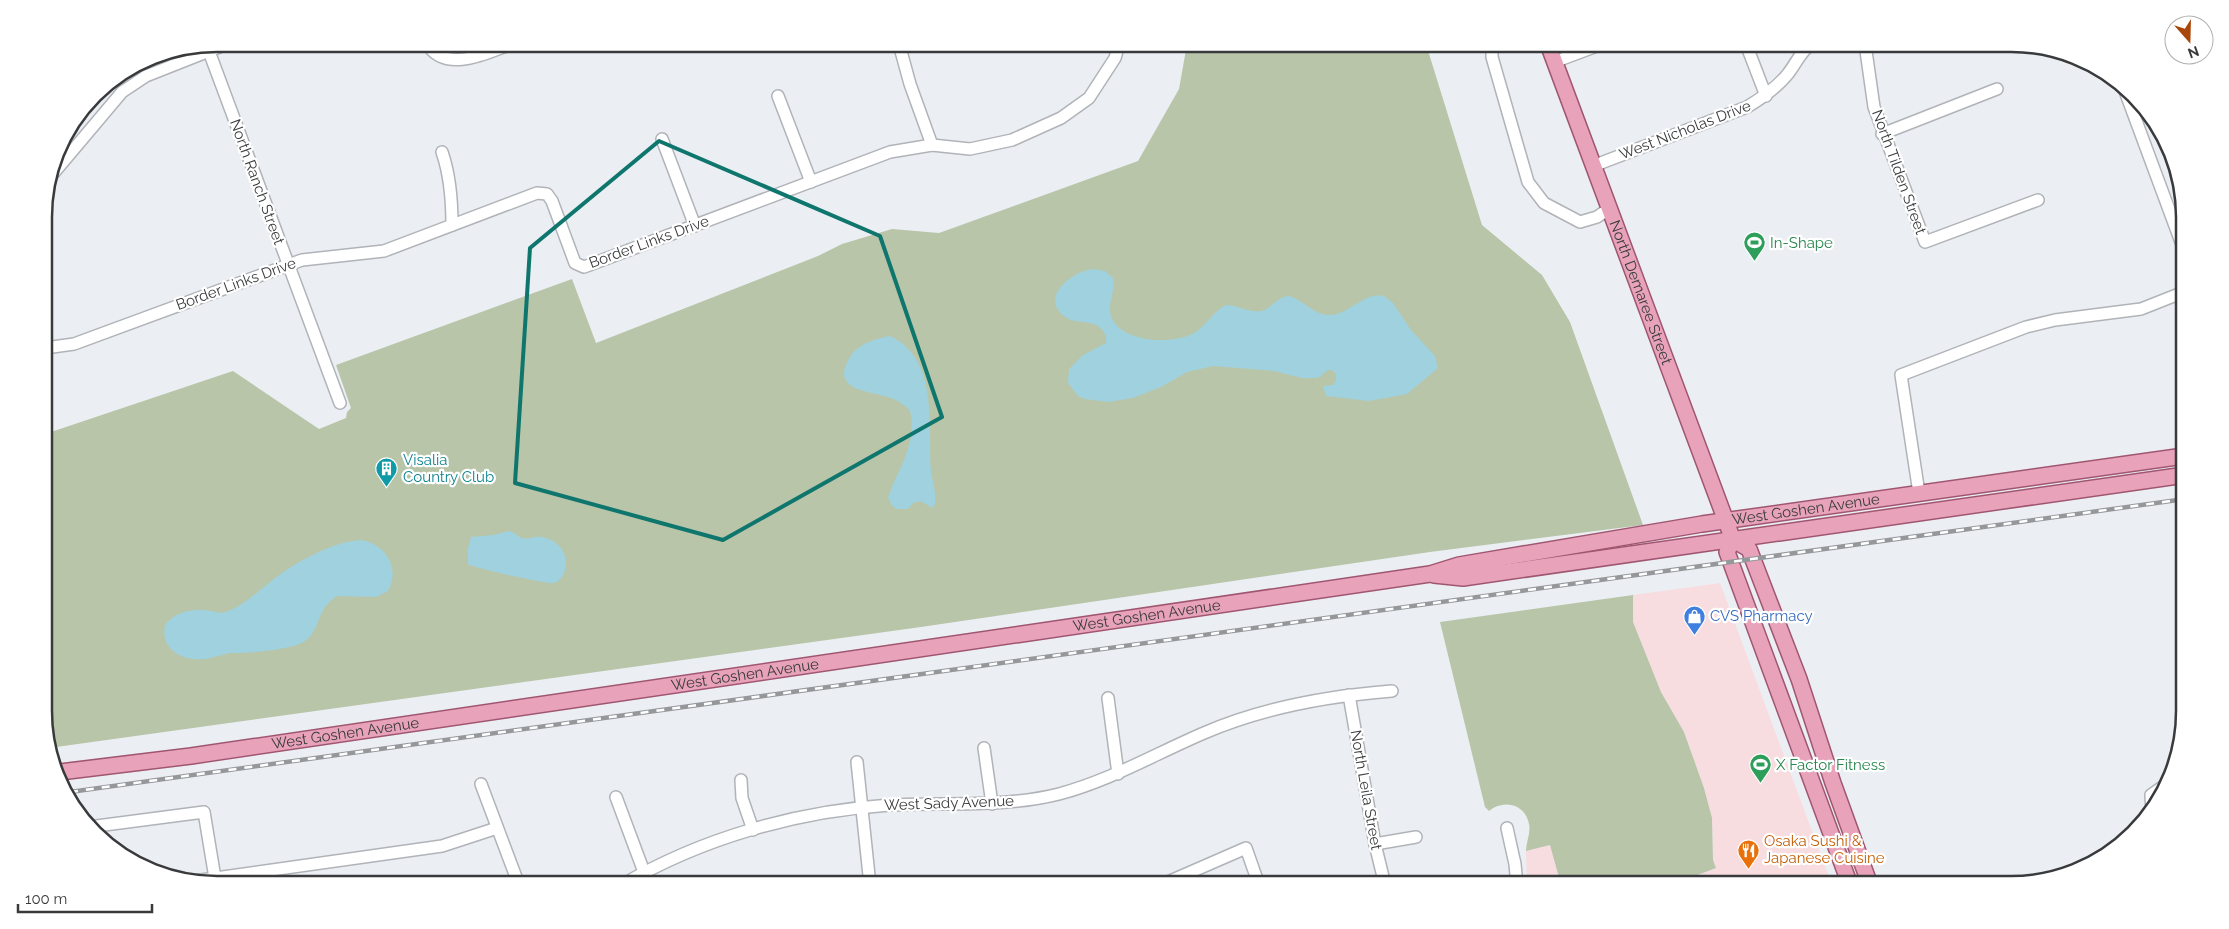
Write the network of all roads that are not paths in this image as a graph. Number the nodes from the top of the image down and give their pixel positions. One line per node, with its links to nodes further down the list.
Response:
1 (1117, 52): 20 (street, Border Links Drive)
2 (1492, 52): 26 (street)
3 (1551, 52): 13 (main road, North Demaree Street)
4 (1580, 52): 13 (street)
5 (1749, 52): 16 (street)
6 (1802, 52): 16 (street, West Nicholas Drive)
7 (1866, 52): 18 (street, North Tilden Street)
8 (210, 53): 30 (street, North Ranch Street)
9 (437, 53): 10 (street)
10 (487, 53)
11 (901, 53): 20 (street)
12 (193, 55): 22 (street)
13 (1554, 62): 23 (main road, North Demaree Street)
14 (1997, 89): 18 (street)
15 (778, 96): 24 (street)
16 (1766, 96): 23 (street, West Nicholas Drive)
17 (2129, 102): 29 (street)
18 (1882, 134): 25 (street, North Tilden Street)
19 (662, 140): 28 (street)
20 (932, 145): 24 (street, Border Links Drive)
21 (442, 152): 27 (street)
22 (61, 164)
23 (1593, 166): 26 (main road, North Demaree Street)
24 (811, 182): 28 (street, Border Links Drive)
25 (2038, 200)
26 (1610, 208): 37 (main road, North Demaree Street)
27 (452, 225): 28 (street, Border Links Drive); 30 (street, Border Links Drive)
28 (696, 226)
29 (2176, 229)
30 (288, 265): 32 (street, Border Links Drive); 33 (street, North Ranch Street)
31 (2176, 295): 36 (street)
32 (53, 347)
33 (340, 403)
34 (2176, 457): 36 (main road, West Goshen Avenue)
35 (2176, 476): 38 (main road, West Goshen Avenue)
36 (1918, 492): 37 (main road, West Goshen Avenue)
37 (1726, 521): 38 (main road, North Demaree Street); 39 (main road, West Goshen Avenue)
38 (1733, 540): 39 (main road, West Goshen Avenue); 43 (main road, North Demaree Street); 55 (main road)
39 (1430, 574): 46 (main road, West Goshen Avenue)
40 (1392, 691): 41 (street, West Sady Avenue)
41 (1348, 695): 47 (street, West Sady Avenue); 61 (street, North Leila Street)
42 (1108, 698): 47 (street)
43 (1794, 731): 55 (main road); 72 (main road, North Demaree Street)
44 (984, 748): 53 (street)
45 (857, 762): 54 (street)
46 (64, 772)
47 (1118, 774): 53 (street, West Sady Avenue)
48 (741, 780): 59 (street)
49 (481, 784): 57 (street)
50 (2157, 791): 52 (street)
51 (616, 797): 62 (street)
52 (2151, 800)
53 (992, 804): 54 (street, West Sady Avenue)
54 (863, 808): 59 (street, West Sady Avenue); 67 (street)
55 (1847, 822): 73 (main road)
56 (100, 827): 63 (street)
57 (497, 828): 64 (street); 65 (street)
58 (1507, 828): 71 (street)
59 (752, 830): 62 (street, West Sady Avenue)
60 (1416, 836): 61 (street)
61 (1375, 844): 70 (street, North Leila Street)
62 (644, 872): 66 (street, West Sady Avenue)
63 (215, 876)
64 (229, 876)
65 (516, 876)
66 (637, 876)
67 (869, 876)
68 (1182, 876): 69 (street)
69 (1255, 876)
70 (1383, 876)
71 (1516, 876)
72 (1847, 876)
73 (1867, 876)

